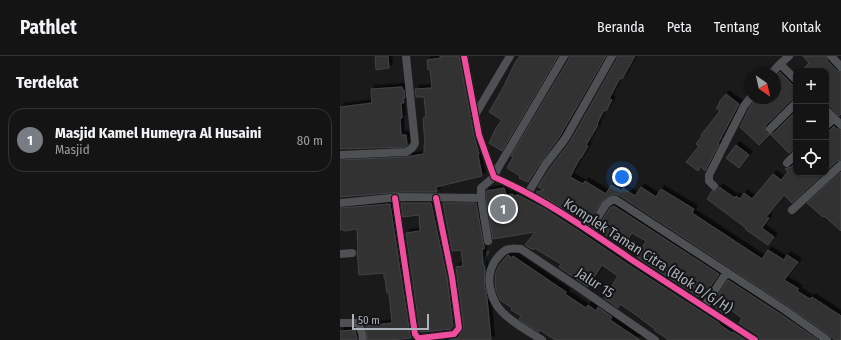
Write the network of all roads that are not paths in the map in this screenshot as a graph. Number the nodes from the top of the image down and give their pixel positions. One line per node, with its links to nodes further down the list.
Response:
1 (406, 56): 18 (street)
2 (464, 56): 13 (street)
3 (510, 56): 13 (street)
4 (564, 56): 22 (street)
5 (612, 56): 24 (street)
6 (789, 56): 7 (street)
7 (780, 64): 8 (street); 9 (street)
8 (776, 68)
9 (793, 77)
10 (746, 104): 23 (street)
11 (795, 104): 17 (street)
12 (829, 113): 14 (street)
13 (475, 115): 22 (street)
14 (834, 118): 15 (street); 16 (street)
15 (829, 123)
16 (841, 125)
17 (770, 130)
18 (340, 155)
19 (793, 157): 20 (street)
20 (787, 163)
21 (841, 166): 29 (street)
22 (494, 177): 24 (street, Komplek Taman Citra (Blok D/G/H)); 27 (street)
23 (714, 186)
24 (528, 193): 30 (street, Komplek Taman Citra (Blok D/G/H))
25 (395, 198): 26 (street); 26 (street); 28 (street)
26 (436, 198): 27 (street)
27 (481, 198): 31 (street)
28 (340, 203)
29 (792, 210)
30 (590, 231): 34 (street); 35 (street, Komplek Taman Citra (Blok D/G/H))
31 (488, 241)
32 (352, 253): 33 (street)
33 (340, 254)
34 (727, 272): 35 (street); 41 (street)
35 (704, 307): 40 (street, Komplek Taman Citra (Blok D/G/H))
36 (340, 323): 37 (street)
37 (363, 340)
38 (542, 340): 39 (street, Jalur 15)
39 (655, 340)
40 (755, 340)
41 (827, 340)

